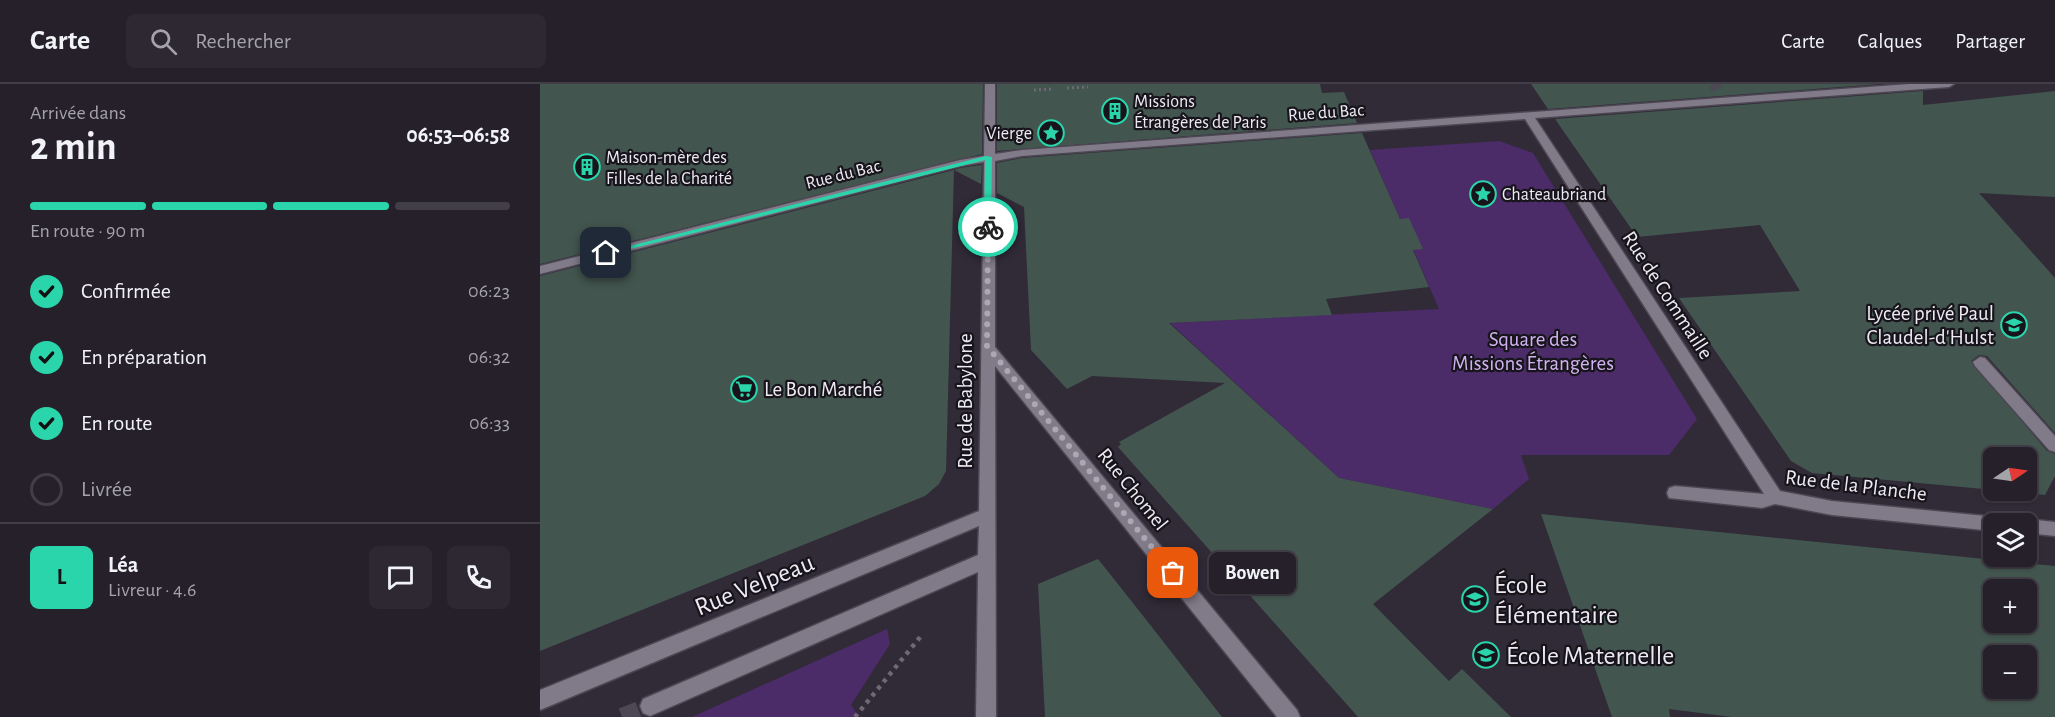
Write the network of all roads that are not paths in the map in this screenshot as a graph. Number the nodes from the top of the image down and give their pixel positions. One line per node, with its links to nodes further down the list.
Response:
1 (990, 84): 6 (street, Rue de Babylone)
2 (1949, 84): 4 (street, Rue du Bac)
3 (1718, 89): 4 (street)
4 (1726, 99): 5 (street, Rue du Bac)
5 (1527, 114): 6 (street, Rue du Bac); 12 (street, Rue de Commaille)
6 (989, 157): 7 (street, Rue du Bac); 8 (street, Rue de Babylone)
7 (540, 270)
8 (987, 346): 13 (street, Rue de Babylone); 21 (street, Rue Chomel)
9 (1980, 362): 10 (street)
10 (2055, 446)
11 (1675, 493): 12 (street, Rue de la Planche)
12 (1775, 496): 14 (street, Rue de la Planche)
13 (988, 515): 17 (street, Rue de Babylone); 18 (street, Rue Velpeau)
14 (1983, 523)
15 (2037, 527): 16 (street)
16 (2055, 529)
17 (988, 559): 19 (street); 20 (street, Rue de Babylone)
18 (540, 700)
19 (650, 706)
20 (986, 717)
21 (1290, 717)

